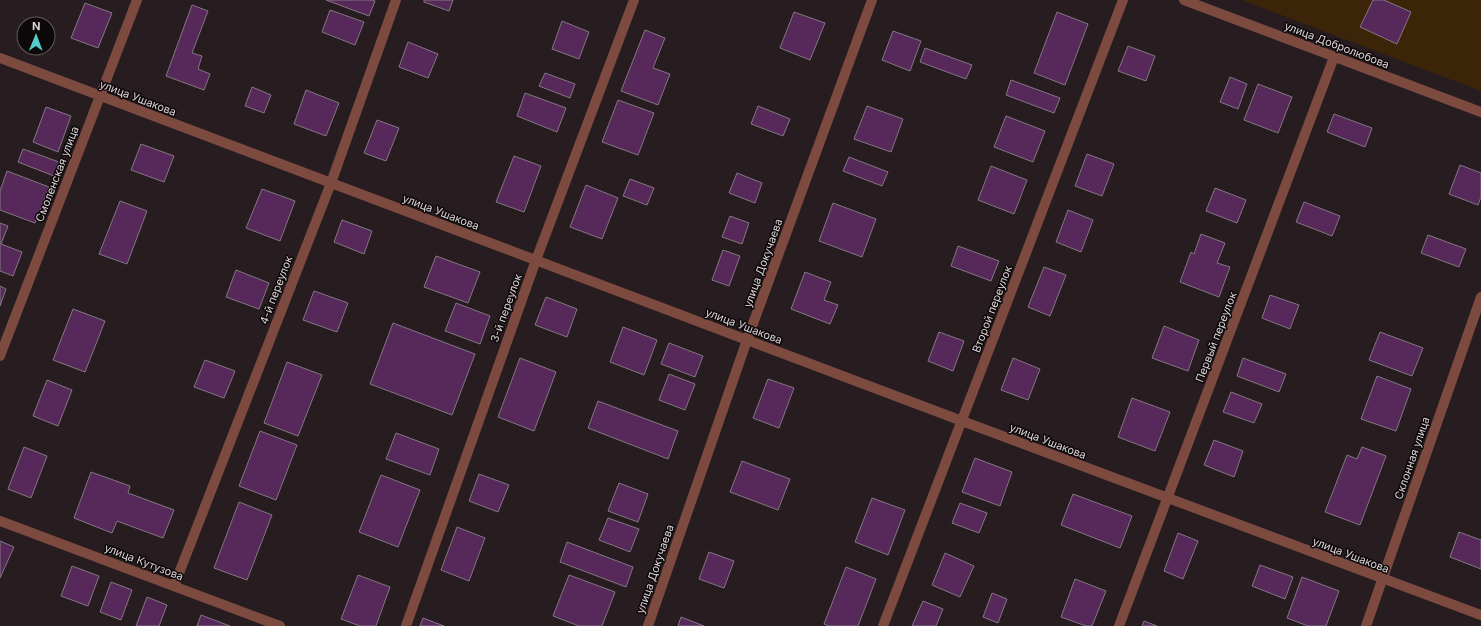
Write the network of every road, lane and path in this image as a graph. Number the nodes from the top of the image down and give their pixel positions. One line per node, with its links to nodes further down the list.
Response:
1 (137, 0): 9 (street, Смоленская улица)
2 (396, 0): 11 (street, 4-й переулок)
3 (634, 0): 12 (street, 3-й переулок)
4 (872, 0): 14 (street, улица Докучаева)
5 (1123, 0): 16 (street, Второй переулок)
6 (1184, 0): 7 (street, улица Добролюбова)
7 (1334, 56): 10 (street, улица Добролюбова); 17 (street, Первый переулок)
8 (0, 58): 9 (street, улица Ушакова)
9 (100, 96): 11 (street, улица Ушакова); 15 (street, Смоленская улица)
10 (1481, 112)
11 (331, 183): 12 (street, улица Ушакова); 20 (street, 4-й переулок)
12 (536, 260): 14 (street, улица Ушакова); 23 (street, 3-й переулок)
13 (1481, 297): 19 (street, Склонная улица)
14 (747, 340): 16 (street, улица Ушакова); 24 (street, улица Докучаева)
15 (0, 356)
16 (962, 421): 17 (street, улица Ушакова); 25 (street, Второй переулок)
17 (1167, 498): 19 (street, улица Ушакова); 26 (street, Первый переулок)
18 (0, 521): 20 (street, улица Кутузова)
19 (1382, 579): 21 (street, улица Ушакова); 27 (street, Склонная улица)
20 (174, 586): 22 (street, улица Кутузова)
21 (1481, 615)
22 (280, 626)
23 (406, 626)
24 (648, 626)
25 (883, 626)
26 (1119, 626)
27 (1366, 626)

